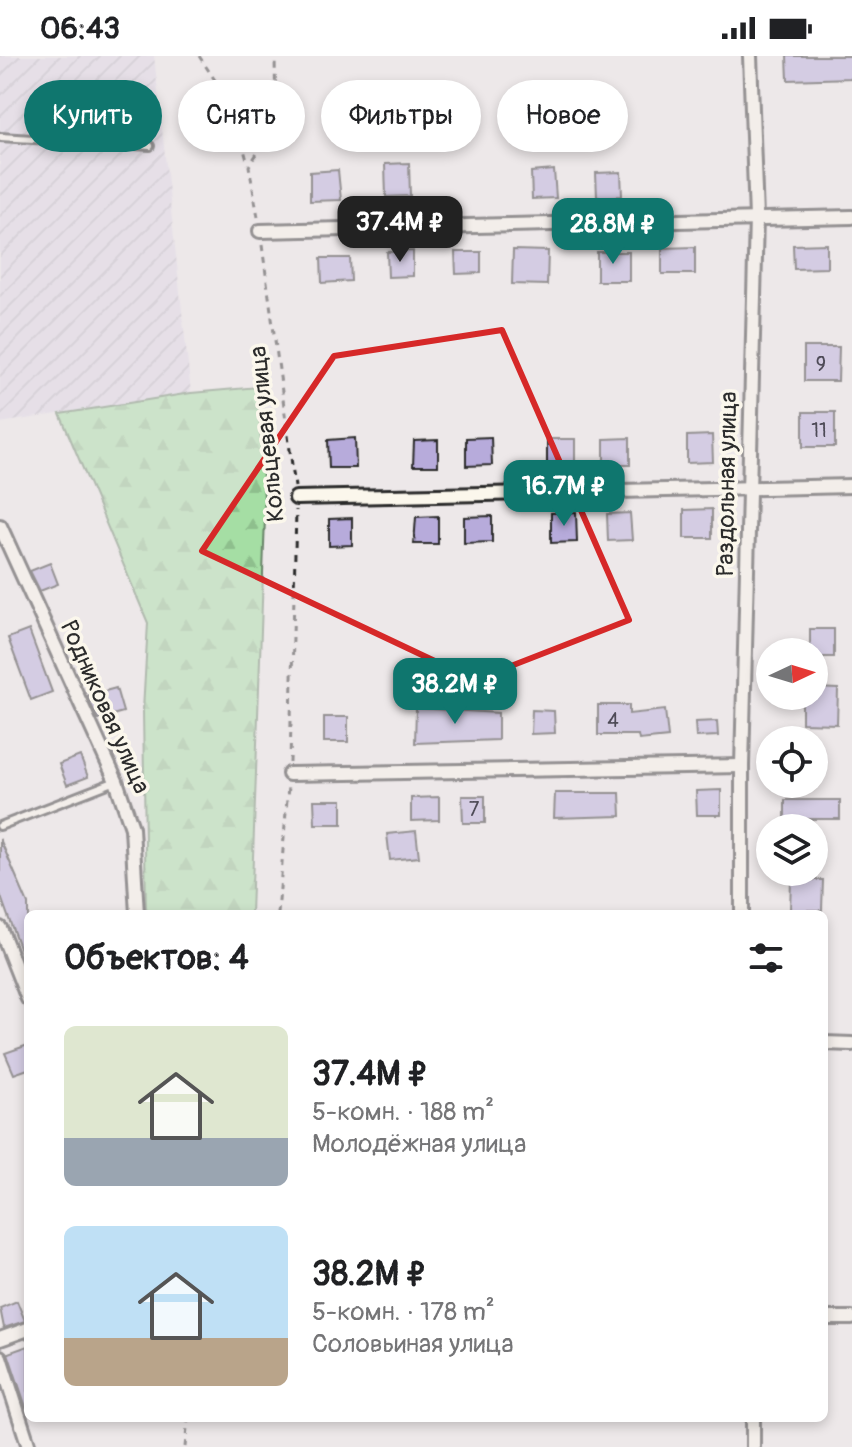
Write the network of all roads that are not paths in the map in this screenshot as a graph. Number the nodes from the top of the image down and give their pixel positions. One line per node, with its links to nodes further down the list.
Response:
1 (750, 56): 5 (street, Раздольная улица)
2 (0, 137): 3 (lane)
3 (24, 138)
4 (852, 217): 5 (street)
5 (756, 218): 6 (street); 8 (street, Раздольная улица)
6 (260, 231)
7 (852, 486): 8 (street)
8 (750, 488): 9 (street); 11 (street, Раздольная улица)
9 (296, 498)
10 (0, 526): 13 (street, Родниковая улица)
11 (742, 766): 12 (street); 16 (street, Раздольная улица)
12 (289, 774)
13 (116, 781): 14 (lane); 15 (street, Родниковая улица)
14 (0, 826)
15 (137, 910)
16 (742, 910)
17 (0, 928): 18 (street)
18 (24, 989)
19 (828, 1043): 20 (street)
20 (852, 1044)
21 (828, 1318): 22 (street)
22 (852, 1318)
23 (24, 1330): 24 (street)
24 (0, 1339)
25 (0, 1357): 27 (street)
26 (753, 1422): 28 (street)
27 (29, 1447)
28 (753, 1447)

